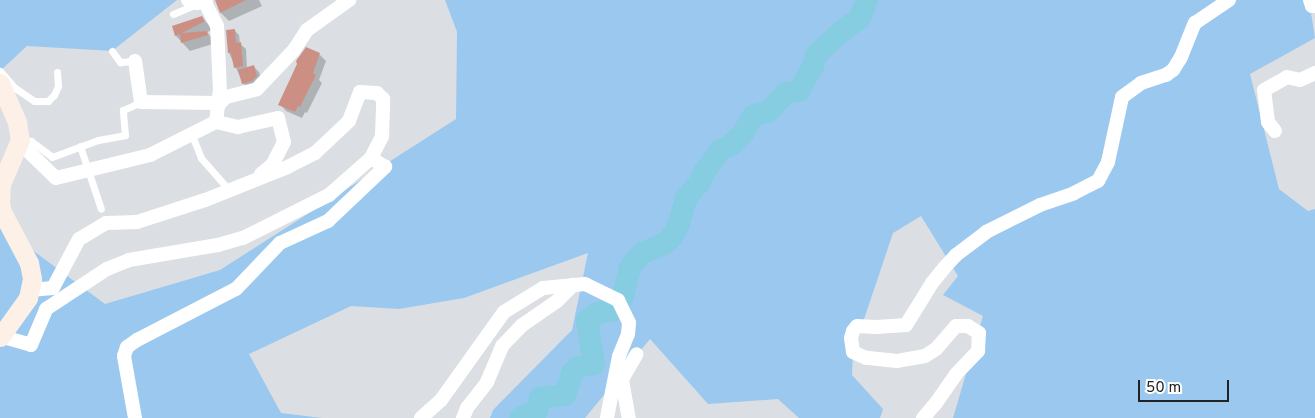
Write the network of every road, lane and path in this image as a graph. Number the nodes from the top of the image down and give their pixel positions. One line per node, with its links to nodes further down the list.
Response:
1 (348, 0): 14 (street)
2 (1229, 0): 37 (street)
3 (1310, 0): 5 (street)
4 (199, 1): 6 (lane); 14 (street)
5 (1315, 6)
6 (173, 14)
7 (112, 51): 8 (lane)
8 (135, 61): 13 (street)
9 (0, 71): 10 (lane)
10 (57, 72)
11 (1315, 73): 16 (street)
12 (0, 83): 18 (main road)
13 (142, 102): 14 (street); 19 (lane)
14 (220, 103): 15 (street)
15 (216, 122): 17 (street); 22 (street)
16 (1275, 131)
17 (191, 133): 21 (street); 23 (lane)
18 (20, 140): 19 (lane); 21 (street); 24 (main road)
19 (80, 146): 21 (lane)
20 (371, 158): 22 (street); 28 (street); 32 (street)
21 (89, 171): 25 (lane)
22 (259, 179): 23 (street)
23 (229, 190): 27 (street)
24 (0, 202): 27 (main road)
25 (101, 209)
26 (573, 285): 31 (street); 33 (street); 34 (street)
27 (30, 290): 28 (main road)
28 (0, 336)
29 (637, 354): 30 (street)
30 (622, 380): 31 (street); 36 (street)
31 (612, 397): 35 (street)
32 (135, 418)
33 (421, 418)
34 (463, 418)
35 (607, 418)
36 (629, 418)
37 (923, 418)

